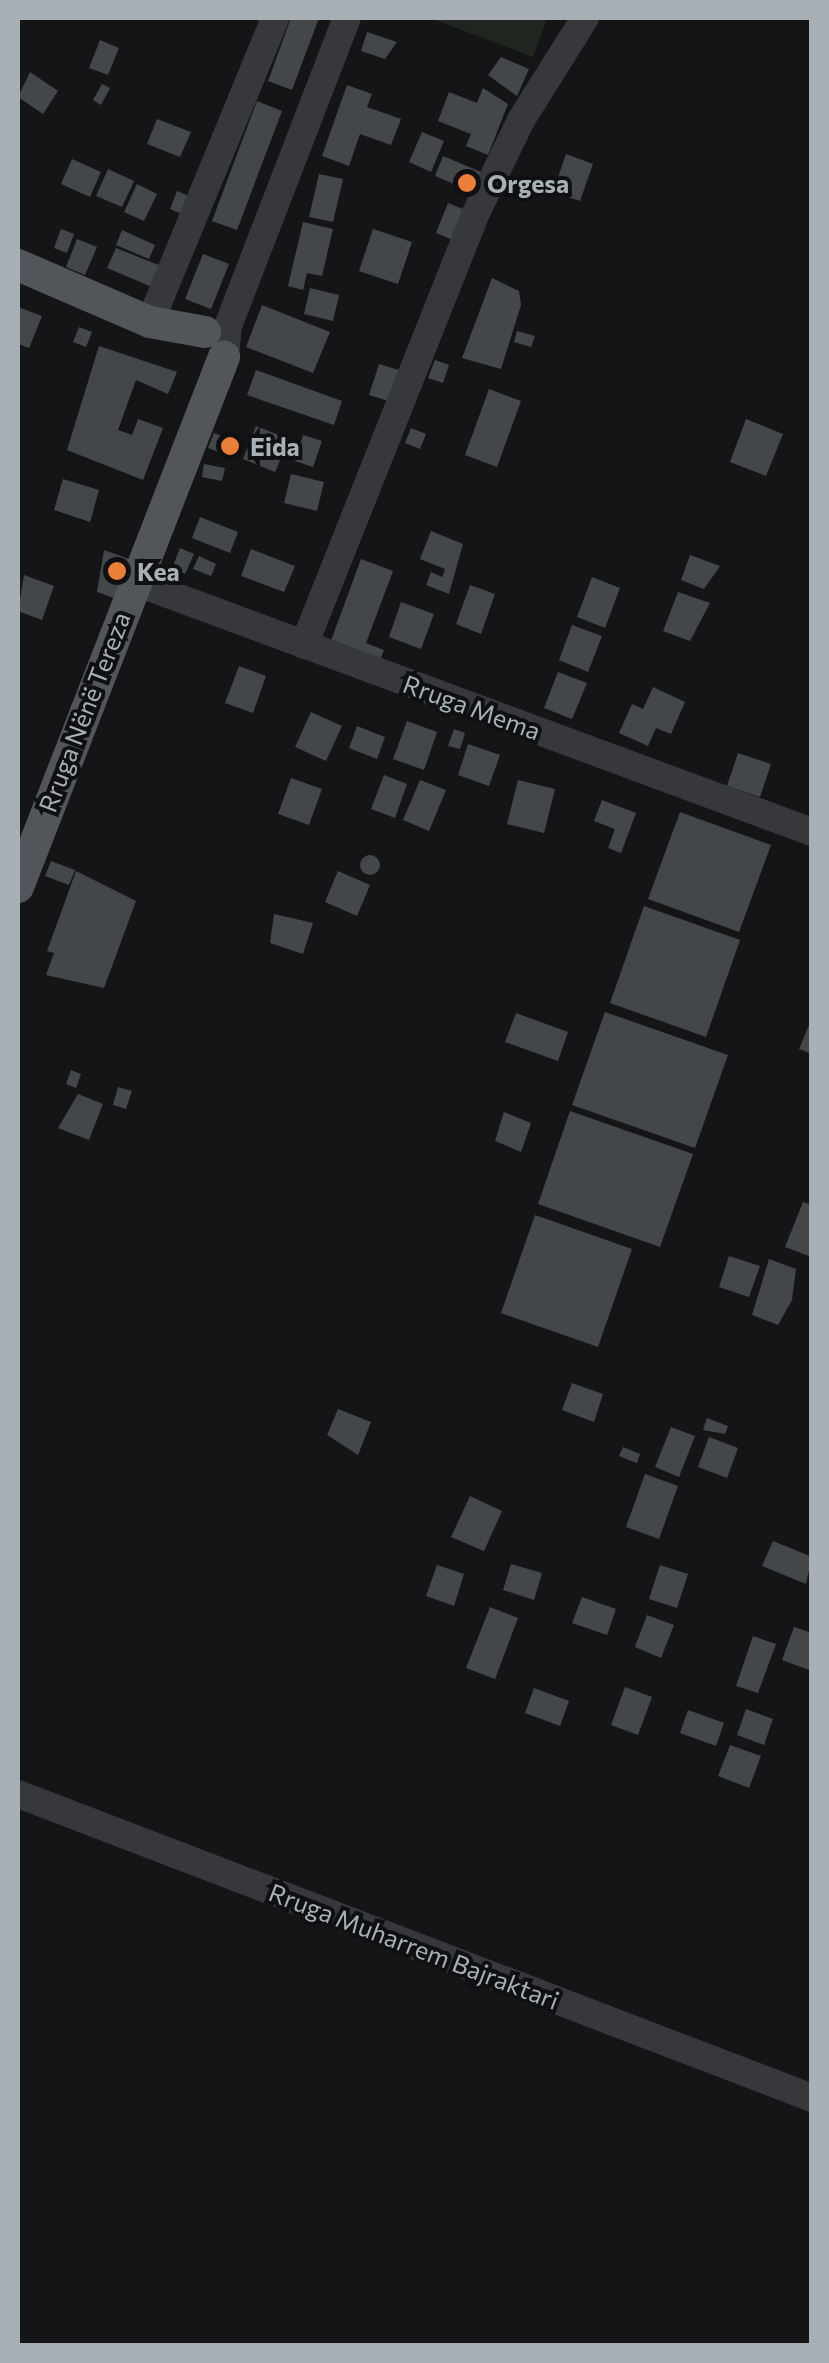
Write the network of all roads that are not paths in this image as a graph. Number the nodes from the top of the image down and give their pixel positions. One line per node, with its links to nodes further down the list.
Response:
1 (275, 18): 5 (street)
2 (347, 18): 6 (street)
3 (585, 18): 8 (street)
4 (18, 265): 5 (main road)
5 (150, 322): 6 (main road)
6 (212, 344): 7 (main road, Rruga Nënë Tereza)
7 (134, 581): 8 (street, Rruga Mema); 10 (main road, Rruga Nënë Tereza)
8 (304, 645): 9 (street, Rruga Mema)
9 (812, 832)
10 (18, 888)
11 (18, 1794): 12 (street, Rruga Muharrem Bajraktari)
12 (812, 2098)

